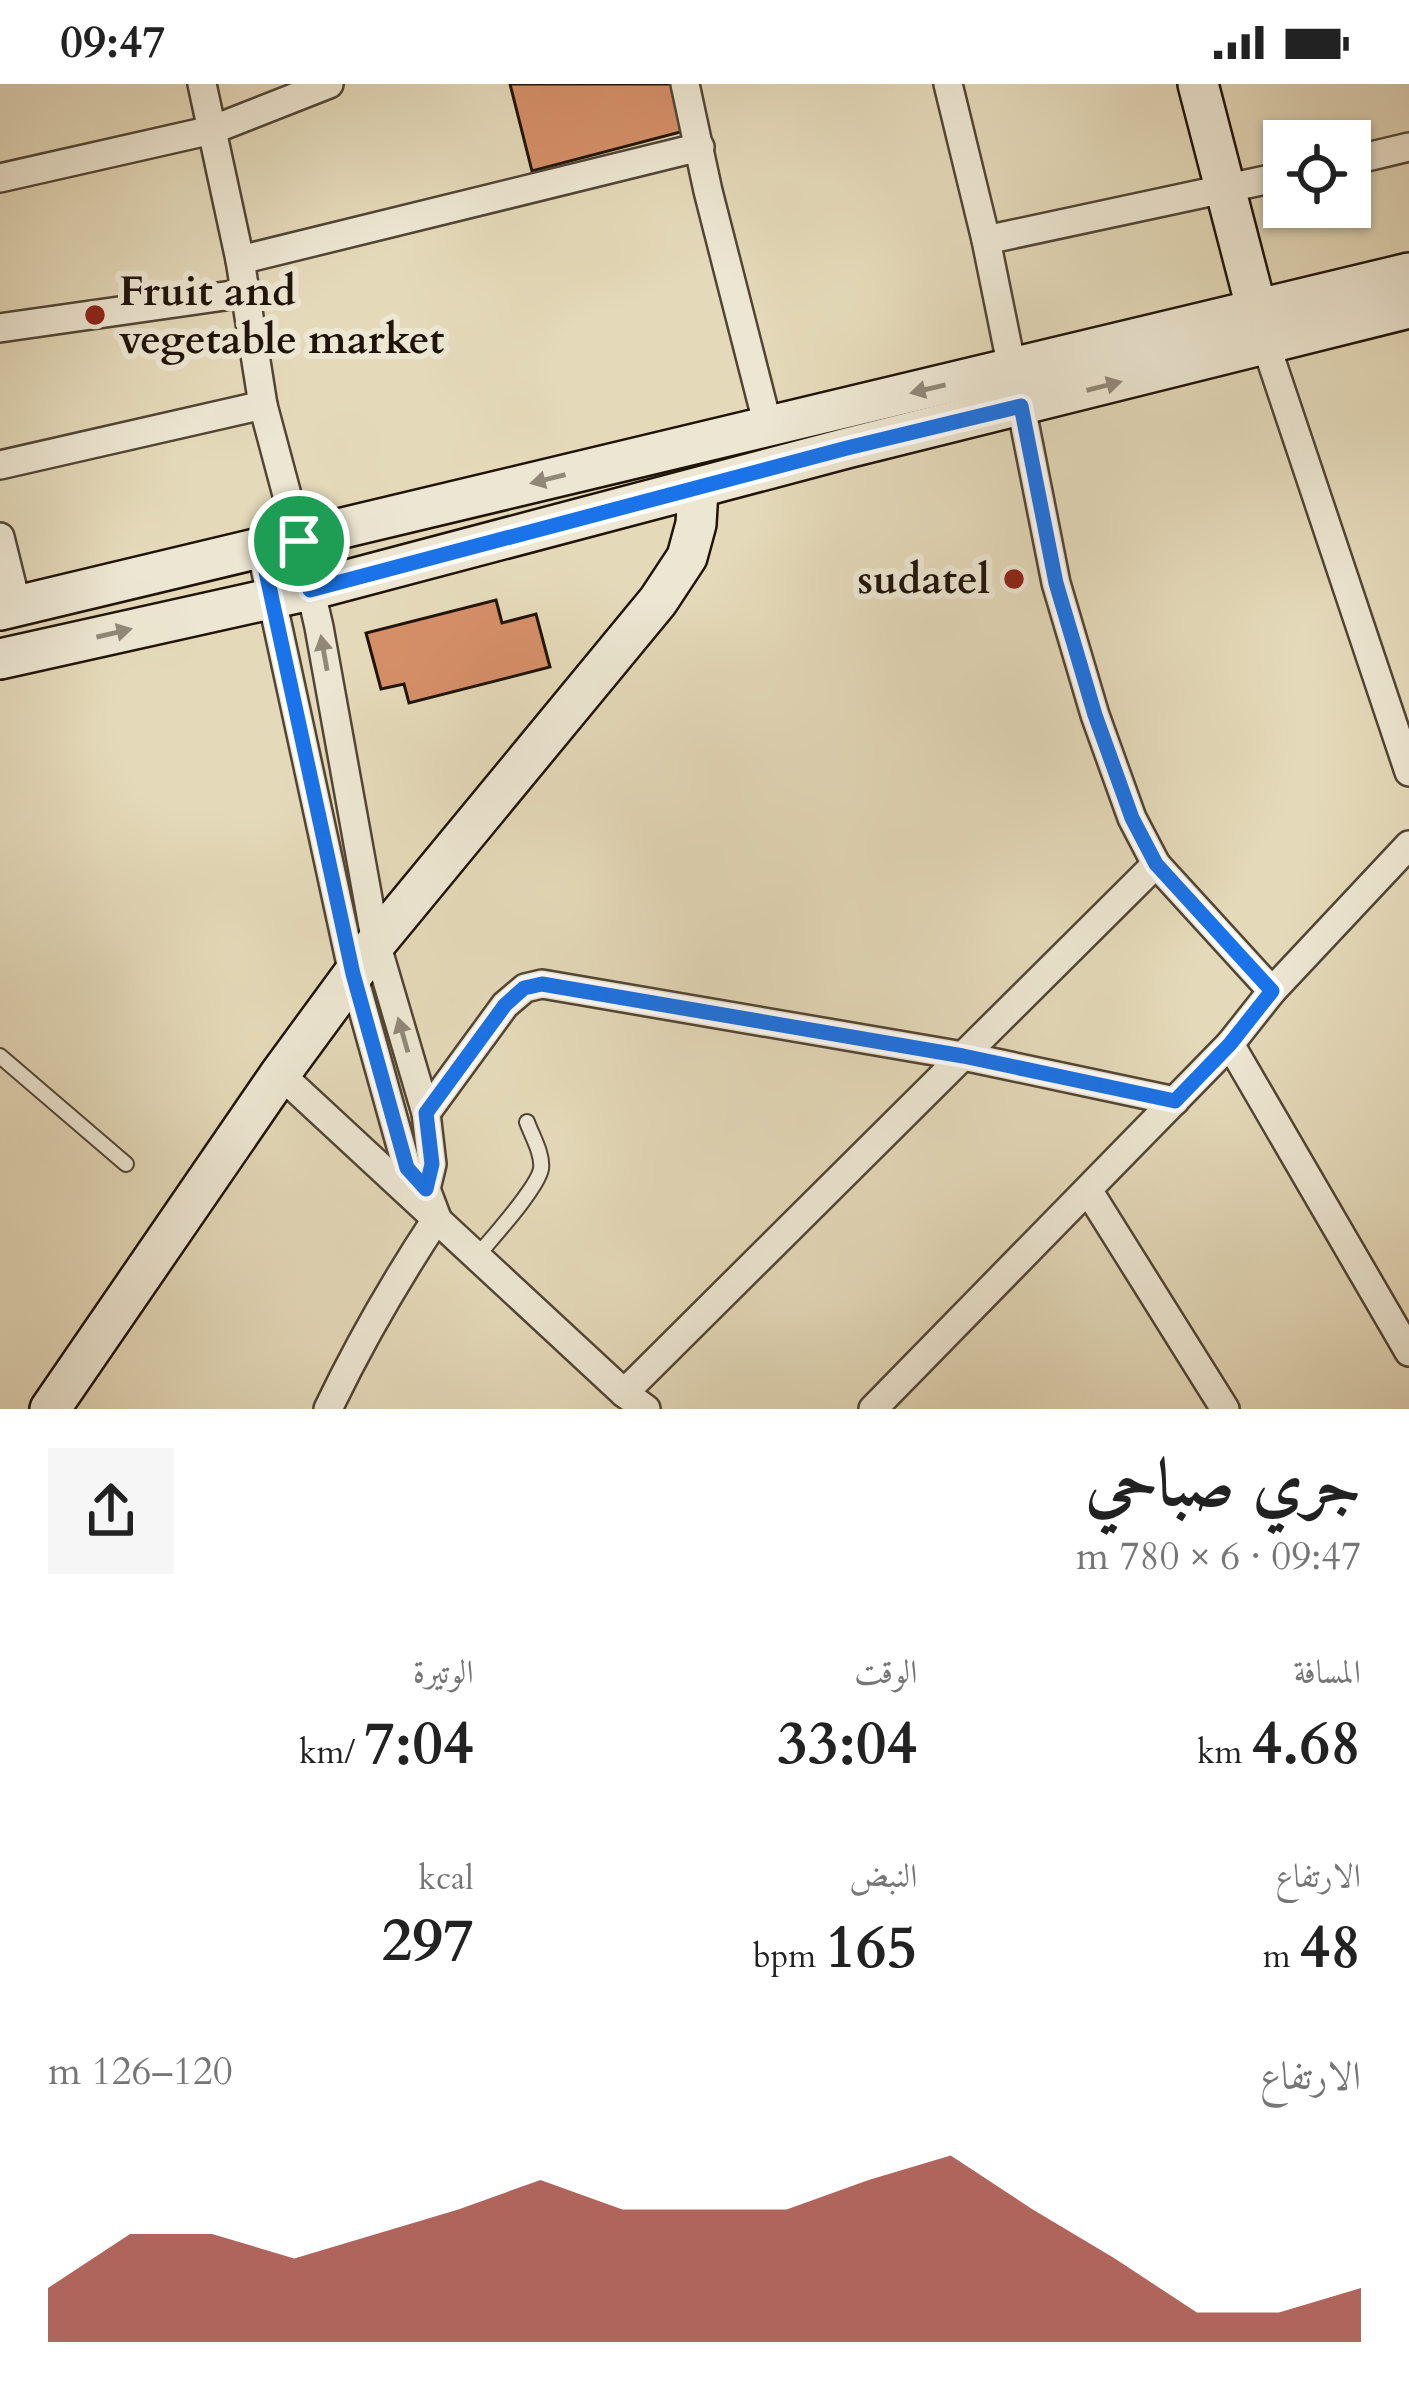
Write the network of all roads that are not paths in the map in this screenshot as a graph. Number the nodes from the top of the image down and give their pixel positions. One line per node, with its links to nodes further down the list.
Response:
1 (202, 84): 6 (street)
2 (329, 84): 6 (street)
3 (685, 84): 7 (street)
4 (948, 84): 13 (street)
5 (1198, 84): 12 (main road)
6 (212, 130): 10 (street); 14 (street)
7 (700, 147): 14 (street); 22 (street)
8 (1409, 147): 9 (street)
9 (1371, 155)
10 (0, 178)
11 (1263, 181): 12 (street)
12 (1225, 189): 13 (street); 19 (main road)
13 (986, 240): 20 (street)
14 (240, 260): 16 (street)
15 (1409, 273): 19 (main road)
16 (246, 293): 18 (street); 21 (street)
17 (1409, 308): 19 (main road)
18 (0, 328)
19 (1261, 328): 20 (main road); 31 (street)
20 (1017, 387): 22 (main road, one-way to 22); 24 (main road); 33 (street)
21 (263, 405): 23 (street); 26 (street)
22 (768, 426): 26 (main road, one-way to 26)
23 (0, 465)
24 (698, 489): 27 (main road); 34 (main road)
25 (0, 537): 29 (street)
26 (280, 545): 27 (street); 28 (street); 29 (main road)
27 (310, 590): 28 (main road); 34 (street, one-way to 27)
28 (270, 598): 30 (main road, one-way to 28); 34 (street)
29 (9, 608)
30 (0, 658)
31 (1409, 772)
32 (1409, 844): 35 (street)
33 (1156, 864): 35 (street); 38 (street)
34 (364, 958): 39 (main road); 41 (street, one-way to 34); 44 (street)
35 (1272, 991): 36 (street)
36 (1230, 1044): 40 (street); 48 (street)
37 (0, 1056): 43 (lane)
38 (963, 1056): 40 (street); 41 (street); 49 (street)
39 (280, 1074): 46 (street); 50 (main road)
40 (1175, 1101): 45 (street)
41 (426, 1113): 44 (street)
42 (526, 1122): 47 (lane)
43 (126, 1164)
44 (426, 1189): 46 (street)
45 (1088, 1190): 52 (street); 53 (street)
46 (436, 1218): 47 (street); 51 (street)
47 (477, 1256): 49 (street)
48 (1409, 1352)
49 (635, 1401)
50 (50, 1409)
51 (328, 1409)
52 (873, 1409)
53 (1225, 1409)

